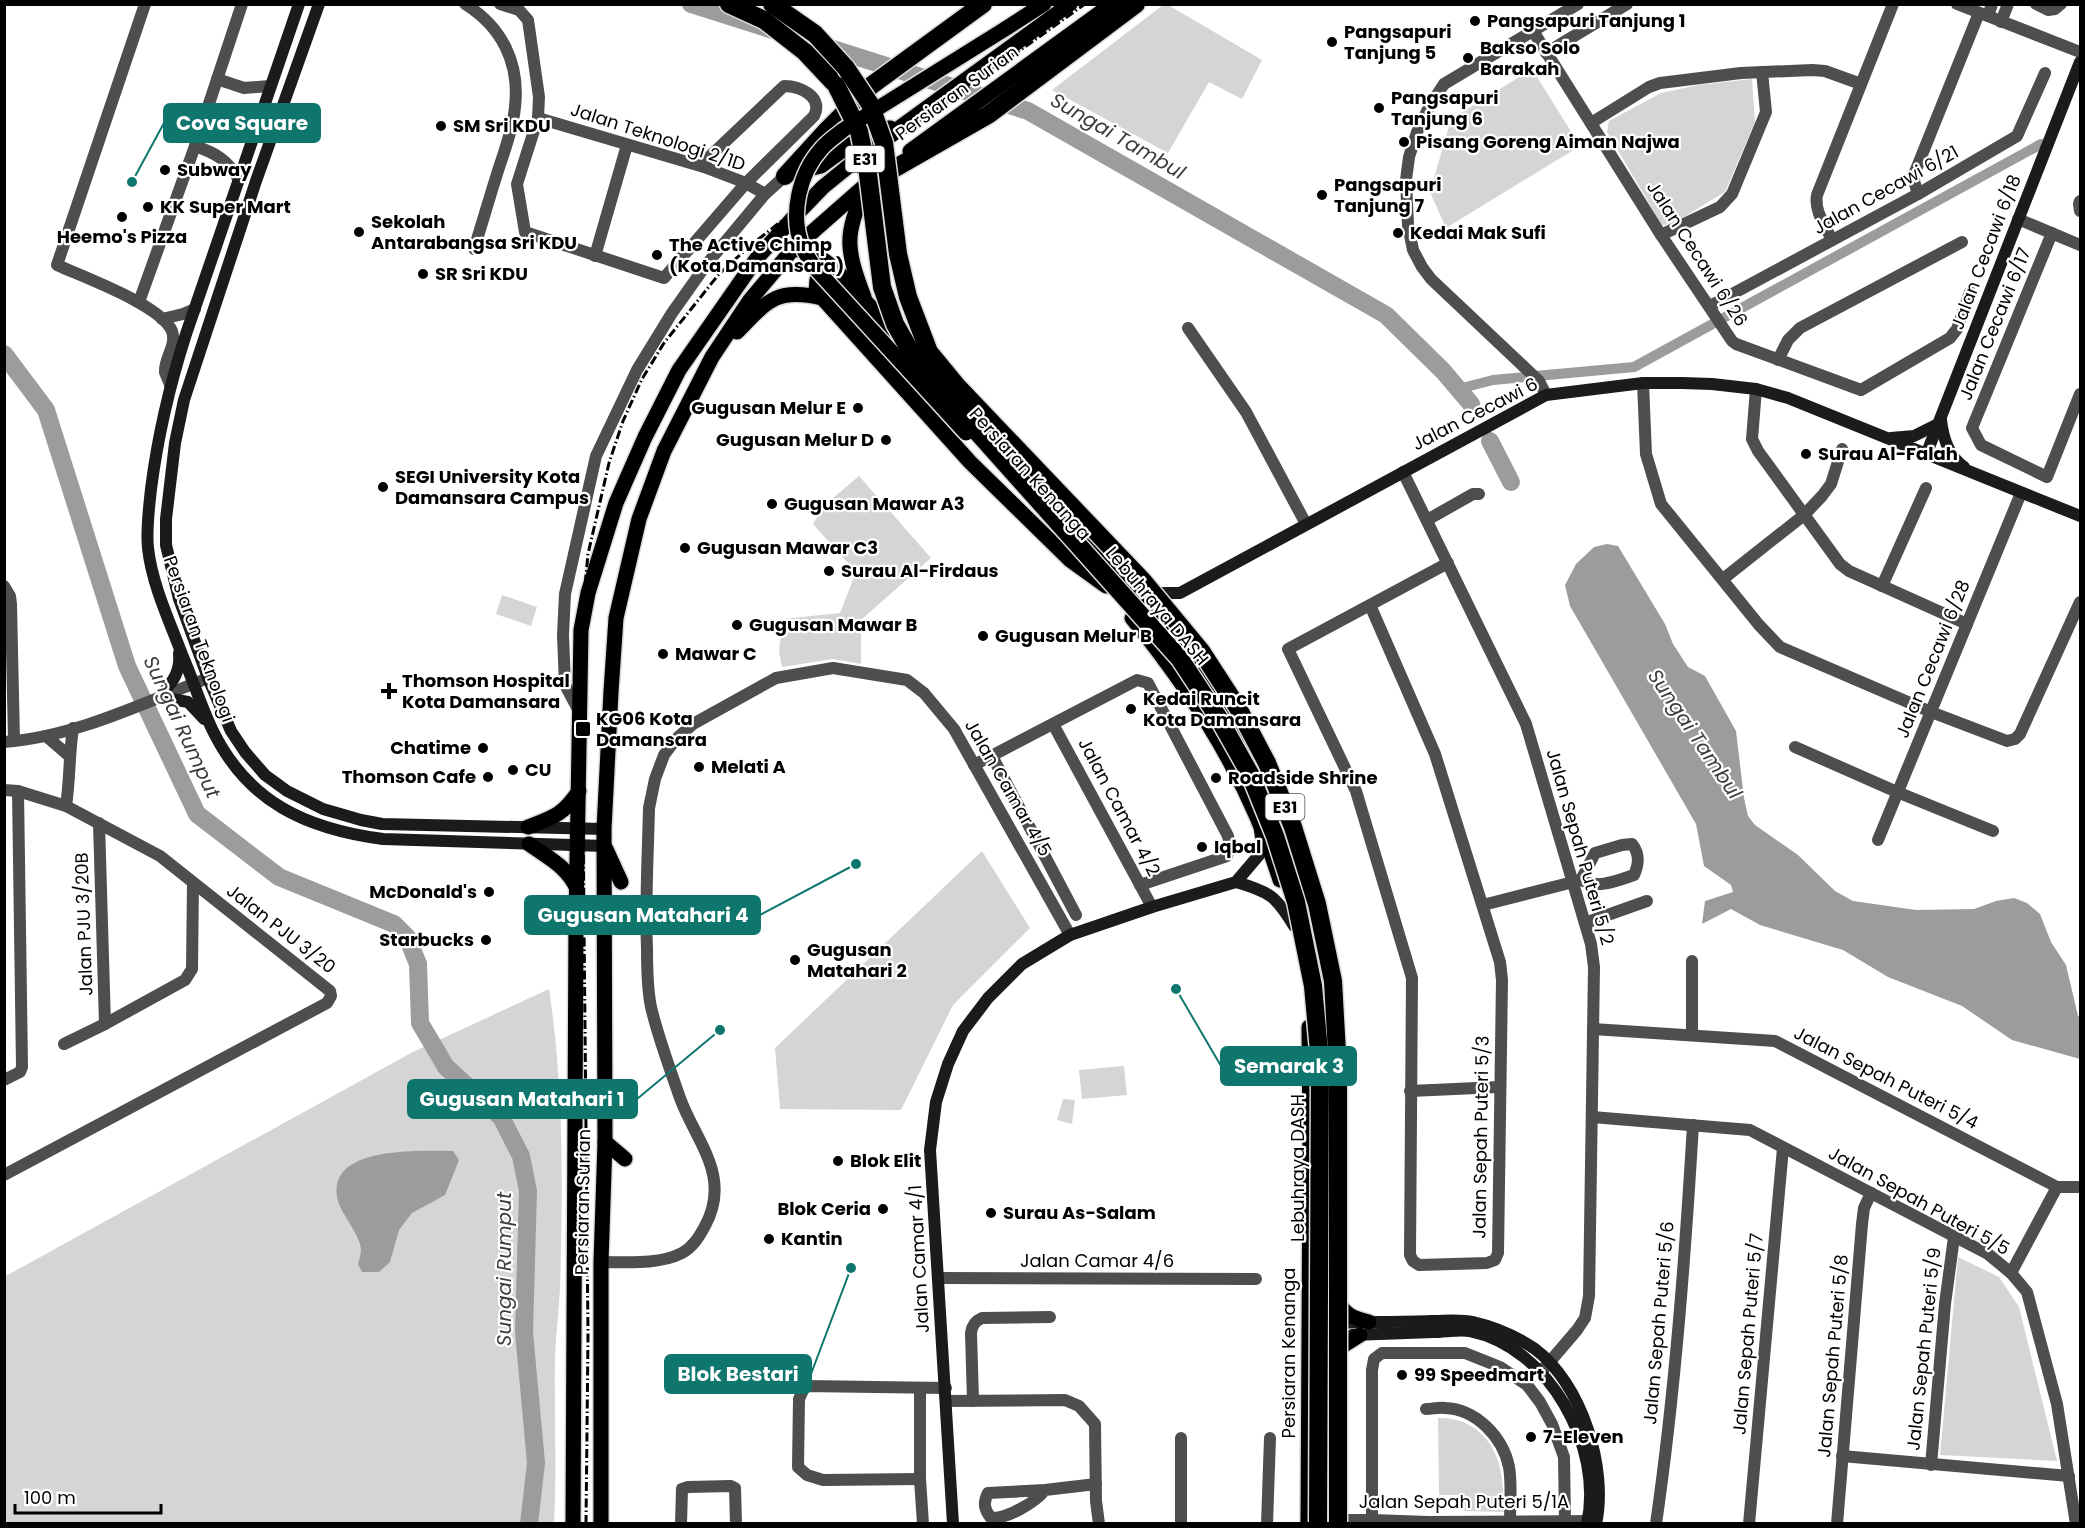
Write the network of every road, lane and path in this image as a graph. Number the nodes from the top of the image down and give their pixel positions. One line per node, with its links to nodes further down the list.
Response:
1 (145, 4): 60 (street)
2 (242, 4): 29 (street)
3 (299, 4): 31 (street, Persiaran Teknologi)
4 (319, 4): 98 (street, Persiaran Teknologi)
5 (465, 4): 53 (street)
6 (500, 4): 33 (street)
7 (729, 4): 188 (highway, Lebuhraya DASH / E31, bridge)
8 (772, 4): 188 (highway, Lebuhraya DASH / E31, bridge)
9 (983, 4): 39 (highway)
10 (1044, 4): 89 (main road, Persiaran Kenanga, bridge)
11 (1070, 4): 35 (main road, Persiaran Surian)
12 (1112, 4): 32 (main road, Persiaran Surian)
13 (1136, 4): 32 (highway)
14 (1578, 4): 23 (street)
15 (1627, 4): 25 (street)
16 (1893, 4): 30 (street)
17 (1957, 4): 21 (street)
18 (2007, 4): 22 (street)
19 (2036, 4): 20 (street)
20 (2061, 4)
21 (1986, 11): 22 (street); 44 (street)
22 (2001, 22): 24 (street)
23 (1533, 31): 25 (street, Jalan Cecawi 6/26); 72 (street)
24 (2080, 52)
25 (1546, 53): 34 (street, Jalan Cecawi 6/26)
26 (2080, 62): 47 (street, Jalan Cecawi 6/18)
27 (1762, 72): 30 (street); 34 (street); 49 (street)
28 (2045, 73): 44 (street, Jalan Cecawi 6/21)
29 (217, 79): 31 (street); 37 (street)
30 (1861, 84): 50 (street)
31 (270, 86): 40 (street, Persiaran Teknologi)
32 (980, 111): 42 (highway)
33 (538, 118): 36 (street, Jalan Teknologi 2/1D); 55 (street)
34 (1592, 123): 49 (street, Jalan Cecawi 6/26)
35 (899, 127): 39 (main road); 56 (main road, Persiaran Surian)
36 (627, 145): 38 (street, Jalan Teknologi 2/1D); 55 (street)
37 (195, 146): 40 (street); 60 (street)
38 (704, 167): 41 (street, Jalan Teknologi 2/1D); 41 (street)
39 (786, 176): 43 (street)
40 (239, 180): 62 (street, Persiaran Teknologi)
41 (746, 183): 43 (street, Jalan Teknologi 2/1D); 55 (street)
42 (869, 183): 54 (main road, Persiaran Surian); 61 (main road)
43 (765, 194): 103 (street)
44 (1918, 194): 50 (street, Jalan Cecawi 6/21)
45 (2080, 201): 46 (street)
46 (2080, 211)
47 (2018, 219): 48 (street); 73 (street, Jalan Cecawi 6/18)
48 (2052, 233): 52 (street); 71 (street, Jalan Cecawi 6/17)
49 (1660, 235): 63 (street, Jalan Cecawi 6/26)
50 (1833, 240): 63 (street, Jalan Cecawi 6/21)
51 (1962, 242): 67 (street)
52 (2080, 245)
53 (474, 249)
54 (793, 249): 56 (main road); 57 (main road, Persiaran Kenanga); 66 (main road, Persiaran Surian)
55 (594, 256)
56 (757, 258): 103 (main road, Persiaran Surian)
57 (833, 267): 59 (main road); 61 (main road, Persiaran Kenanga)
58 (1970, 292): 67 (street, Jalan Cecawi 6/26)
59 (822, 298): 66 (main road); 89 (main road)
60 (138, 302): 64 (street)
61 (867, 305): 91 (main road, Persiaran Kenanga)
62 (195, 309): 64 (street); 69 (street, Persiaran Teknologi)
63 (1716, 316): 67 (street, Jalan Cecawi 6/26)
64 (162, 319): 69 (street)
65 (1188, 328): 85 (street)
66 (712, 357): 122 (main road, Persiaran Surian)
67 (1778, 360)
68 (1643, 383): 70 (street, Jalan Cecawi 6); 72 (street, Jalan Cecawi 6); 87 (street)
69 (170, 384): 96 (street, Persiaran Teknologi)
70 (1756, 389): 74 (street, Jalan Cecawi 6); 82 (street)
71 (2080, 394)
72 (1546, 395): 77 (street, Jalan Cecawi 6)
73 (1939, 421): 74 (street); 76 (street, Jalan Cecawi 6/18); 78 (street)
74 (1884, 437): 76 (street, Jalan Cecawi 6)
75 (1842, 449): 82 (street)
76 (1926, 454): 78 (street, Jalan Cecawi 6)
77 (1403, 472): 84 (street, Jalan Sepah Puteri 5/2); 85 (street, Jalan Cecawi 6)
78 (1973, 473): 80 (street, Jalan Cecawi 6)
79 (1926, 488): 90 (street)
80 (2021, 493): 83 (street, Jalan Cecawi 6); 95 (street, Jalan Cecawi 6/28)
81 (1479, 494): 84 (street)
82 (1804, 514): 87 (street); 90 (street)
83 (2080, 516)
84 (1427, 520): 86 (street, Jalan Sepah Puteri 5/2)
85 (1306, 525): 92 (street, Jalan Cecawi 6)
86 (1448, 563): 94 (street); 128 (street, Jalan Sepah Puteri 5/2)
87 (1724, 579): 102 (street)
88 (4, 586): 101 (street)
89 (1106, 586): 119 (main road, Persiaran Kenanga)
90 (1882, 586): 95 (street)
91 (1129, 587): 92 (street); 97 (main road, Persiaran Kenanga)
92 (1180, 593): 97 (street)
93 (2080, 602): 102 (street)
94 (1370, 605): 135 (street, Jalan Sepah Puteri 5/3); 148 (street, Jalan Sepah Puteri 5/3)
95 (1967, 624): 102 (street, Jalan Cecawi 6/28)
96 (174, 633): 99 (street, Persiaran Teknologi); 100 (street)
97 (1181, 646): 159 (main road, Persiaran Kenanga)
98 (208, 678): 99 (street); 120 (street, Persiaran Teknologi)
99 (194, 684): 100 (street); 106 (street, Persiaran Teknologi)
100 (156, 698): 105 (street); 106 (street)
101 (9, 705): 108 (street)
102 (1930, 712): 116 (street, Jalan Cecawi 6/28)
103 (580, 713): 114 (main road, Persiaran Surian)
104 (1053, 724): 111 (street); 132 (street, Jalan Camar 4/2); 132 (street)
105 (73, 728): 107 (street); 110 (street)
106 (212, 730): 125 (street, Persiaran Teknologi)
107 (46, 736): 108 (street); 110 (street)
108 (10, 742)
109 (1795, 747): 116 (street)
110 (68, 755): 117 (street)
111 (992, 756): 112 (street); 137 (street)
112 (975, 765): 140 (street, Jalan Camar 4/5); 161 (street, Jalan Camar 4/5)
113 (4, 790): 115 (street, Jalan PJU 3/20)
114 (579, 790): 120 (main road); 121 (main road, Persiaran Surian)
115 (18, 791): 117 (street, Jalan PJU 3/20); 146 (street)
116 (1897, 792): 123 (street); 124 (street, Jalan Cecawi 6/28)
117 (66, 806): 118 (street, Jalan PJU 3/20)
118 (99, 823): 131 (street, Jalan PJU 3/20); 142 (street, Jalan PJU 3/20B)
119 (1259, 826): 130 (street); 139 (main road, Persiaran Kenanga)
120 (528, 827): 121 (street, Persiaran Teknologi)
121 (577, 828): 122 (street, Persiaran Teknologi); 126 (main road, Persiaran Surian)
122 (604, 829): 127 (main road, Persiaran Surian)
123 (1993, 831)
124 (1878, 840)
125 (529, 844): 126 (street, Persiaran Teknologi); 133 (main road)
126 (577, 845): 127 (street, Persiaran Teknologi); 133 (main road, Persiaran Surian)
127 (605, 846): 129 (main road); 151 (main road, Persiaran Surian)
128 (1577, 881): 128 (street); 135 (street); 138 (street, Jalan Sepah Puteri 5/2)
129 (621, 882)
130 (1236, 882): 136 (street, Jalan Camar 4/1); 139 (street)
131 (193, 883): 142 (street); 155 (street, Jalan PJU 3/20)
132 (1140, 885): 136 (street, Jalan Camar 4/2)
133 (577, 889): 189 (main road, Persiaran Surian)
134 (1647, 901): 138 (street)
135 (1483, 904): 147 (street, Jalan Sepah Puteri 5/3)
136 (1152, 907): 140 (street, Jalan Camar 4/1)
137 (1076, 915)
138 (1585, 923): 143 (street, Jalan Sepah Puteri 5/2)
139 (1294, 926): 152 (main road, Persiaran Kenanga)
140 (1070, 935): 163 (street, Jalan Camar 4/1)
141 (1692, 962): 144 (street)
142 (105, 1024): 145 (street)
143 (1593, 1029): 144 (street, Jalan Sepah Puteri 5/4); 149 (street, Jalan Sepah Puteri 5/2)
144 (1692, 1034): 156 (street, Jalan Sepah Puteri 5/4)
145 (64, 1044)
146 (4, 1080)
147 (1499, 1088): 148 (street); 148 (street, Jalan Sepah Puteri 5/3)
148 (1410, 1091)
149 (1592, 1117): 150 (street, Jalan Sepah Puteri 5/5); 168 (street, Jalan Sepah Puteri 5/2)
150 (1693, 1125): 153 (street, Jalan Sepah Puteri 5/5); 199 (street, Jalan Sepah Puteri 5/6)
151 (605, 1142): 154 (main road); 161 (main road, Persiaran Surian)
152 (1310, 1145): 167 (main road); 183 (main road, Persiaran Kenanga)
153 (1783, 1148): 158 (street, Jalan Sepah Puteri 5/5); 200 (street, Jalan Sepah Puteri 5/7)
154 (625, 1160)
155 (4, 1175)
156 (2057, 1187): 157 (street, Jalan Sepah Puteri 5/4); 162 (street)
157 (2080, 1187)
158 (1871, 1193): 160 (street, Jalan Sepah Puteri 5/5); 177 (street, Jalan Sepah Puteri 5/8)
159 (1331, 1224): 166 (main road); 167 (main road, Persiaran Kenanga)
160 (1954, 1237): 162 (street, Jalan Sepah Puteri 5/5); 178 (street, Jalan Sepah Puteri 5/9)
161 (601, 1262): 190 (main road, Persiaran Surian)
162 (2011, 1273): 179 (street, Jalan Sepah Puteri 5/5)
163 (938, 1278): 164 (street, Jalan Camar 4/6); 169 (street, Jalan Camar 4/1)
164 (1256, 1279)
165 (1050, 1317): 172 (street)
166 (1364, 1329): 167 (street); 168 (street); 173 (main road)
167 (1327, 1330): 173 (main road, Persiaran Kenanga); 183 (main road)
168 (1545, 1368): 187 (street)
169 (946, 1388): 170 (street); 171 (street, Jalan Camar 4/1)
170 (920, 1389): 180 (street); 180 (street)
171 (947, 1401): 172 (street); 194 (street, Jalan Camar 4/1)
172 (973, 1401): 181 (street)
173 (1329, 1408): 188 (main road, Persiaran Kenanga)
174 (1426, 1409): 186 (street)
175 (1181, 1438): 196 (street)
176 (1270, 1438): 197 (street)
177 (1842, 1456): 178 (street); 201 (street, Jalan Sepah Puteri 5/8)
178 (1930, 1465): 179 (street)
179 (2069, 1476): 202 (street, Jalan Sepah Puteri 5/5)
180 (920, 1479): 193 (street)
181 (1096, 1484): 182 (street); 195 (street)
182 (1045, 1490)
183 (1309, 1508): 198 (main road, Persiaran Kenanga)
184 (1372, 1520): 185 (street); 186 (street, Jalan Sepah Puteri 5/1A); 188 (street, Jalan Sepah Puteri 5/1A)
185 (1565, 1520): 186 (street, Jalan Sepah Puteri 5/1A); 187 (street, Jalan Sepah Puteri 5/1A)
186 (1510, 1522)
187 (1592, 1522)
188 (1330, 1523)
189 (573, 1524)
190 (601, 1524)
191 (681, 1524): 192 (street)
192 (736, 1524)
193 (923, 1524)
194 (953, 1524)
195 (1099, 1524)
196 (1181, 1524)
197 (1267, 1524)
198 (1308, 1524)
199 (1656, 1524)
200 (1749, 1524)
201 (1837, 1524)
202 (2076, 1524)

